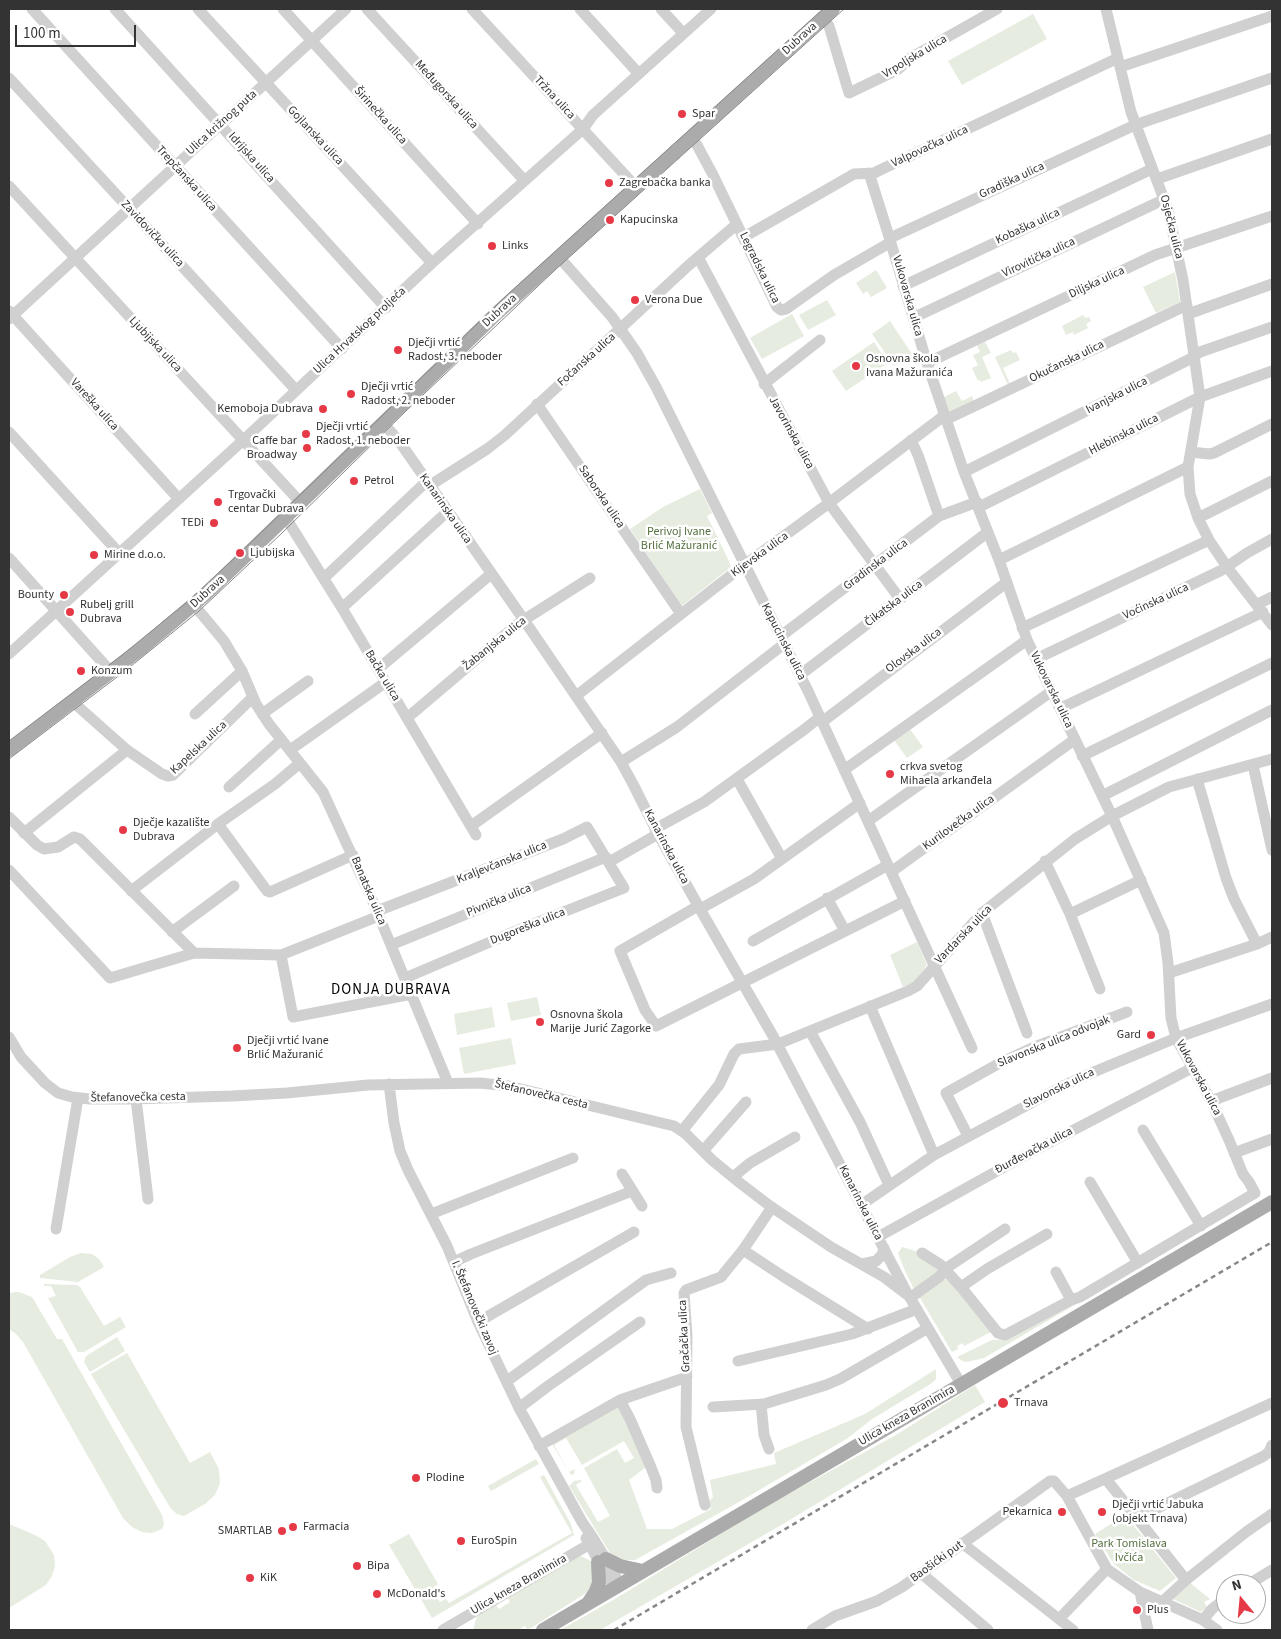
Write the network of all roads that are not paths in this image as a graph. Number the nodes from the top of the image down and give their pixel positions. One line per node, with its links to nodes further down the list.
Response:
1 (32, 9): 27 (street, Trepčanska ulica)
2 (116, 9): 22 (street, Idrijska ulica)
3 (198, 9): 21 (street, Gojlanska ulica)
4 (283, 9): 16 (street, Širinečka ulica)
5 (346, 9): 16 (street, Ulica križnog puta)
6 (367, 9): 30 (street, Međugorska ulica)
7 (472, 9): 24 (street, Tržna ulica)
8 (580, 9): 18 (street)
9 (661, 9): 15 (street)
10 (711, 9): 15 (street, Ulica Hrvatskog proljeća)
11 (997, 9): 13 (street, Vrpoljska ulica)
12 (1110, 10): 17 (street, Osječka ulica)
13 (828, 13): 25 (main road, Dubrava)
14 (1272, 16): 17 (street, Valpovačka ulica)
15 (683, 34): 18 (street, Ulica Hrvatskog proljeća)
16 (312, 41): 21 (street, Ulica križnog puta); 36 (street, Širinečka ulica)
17 (1119, 62): 23 (street, Osječka ulica); 28 (street, Valpovačka ulica)
18 (639, 74): 24 (street, Ulica Hrvatskog proljeća)
19 (9, 78): 34 (street, Zavidovička ulica)
20 (1272, 78): 23 (street, Gradiška ulica)
21 (266, 83): 22 (street, Ulica križnog puta); 44 (street, Gojlanska ulica)
22 (221, 125): 27 (street, Ulica križnog puta); 47 (street, Idrijska ulica)
23 (1135, 125): 29 (street, Osječka ulica); 39 (street, Gradiška ulica)
24 (583, 128): 30 (street, Ulica Hrvatskog proljeća); 32 (street, Tržna ulica)
25 (690, 138): 32 (main road, Dubrava); 37 (street, Legradska ulica)
26 (1272, 139): 29 (street, Kobaška ulica)
27 (175, 166): 34 (street, Ulica križnog puta); 54 (street, Trepčanska ulica)
28 (869, 173): 38 (street, Valpovačka ulica); 39 (street, Vukovarska ulica)
29 (1155, 174): 33 (street, Osječka ulica); 46 (street, Kobaška ulica)
30 (524, 180): 36 (street, Ulica Hrvatskog proljeća)
31 (9, 186): 43 (street, Ljubijska ulica)
32 (636, 187): 41 (main road, Dubrava)
33 (1165, 199): 40 (street, Osječka ulica); 50 (street, Virovitička ulica)
34 (129, 208): 43 (street, Ulica križnog puta); 59 (street, Zavidovička ulica)
35 (1272, 216): 40 (street, Diljska ulica)
36 (478, 224): 44 (street, Ulica Hrvatskog proljeća)
37 (737, 224): 38 (street, Legradska ulica); 42 (street, Fočanska ulica)
38 (744, 237): 39 (street, Legradska ulica)
39 (890, 240): 46 (street, Vukovarska ulica)
40 (1178, 248): 48 (street, Osječka ulica); 56 (street, Diljska ulica)
41 (559, 257): 52 (street, Kapucinska ulica); 63 (main road, Dubrava)
42 (698, 257): 52 (street, Fočanska ulica); 58 (street, Javorinska ulica)
43 (75, 258): 49 (street, Ulica križnog puta); 67 (street, Ljubijska ulica)
44 (432, 263): 47 (street, Ulica Hrvatskog proljeća)
45 (1272, 284): 48 (street, Okučanska ulica)
46 (903, 286): 50 (street, Vukovarska ulica)
47 (386, 308): 54 (street, Ulica Hrvatskog proljeća)
48 (1188, 309): 55 (street, Osječka ulica); 62 (street, Okučanska ulica)
49 (10, 315): 73 (street, Vareška ulica)
50 (913, 318): 56 (street, Vukovarska ulica)
51 (1272, 327): 55 (street, Ivanjska ulica)
52 (621, 329): 61 (street, Fočanska ulica); 87 (street, Kapucinska ulica)
53 (820, 340): 58 (street)
54 (342, 349): 59 (street, Ulica Hrvatskog proljeća)
55 (1194, 356): 60 (street, Osječka ulica); 70 (street, Ivanjska ulica)
56 (926, 362): 62 (street, Vukovarska ulica)
57 (1270, 376): 60 (street, Hlebinska ulica)
58 (764, 384): 75 (street, Javorinska ulica)
59 (296, 390): 67 (street, Ulica Hrvatskog proljeća)
60 (1200, 397): 68 (street, Osječka ulica); 76 (street, Hlebinska ulica)
61 (537, 404): 72 (street, Fočanska ulica); 100 (street, Saborska ulica)
62 (946, 417): 66 (street, Kijevska ulica); 70 (street, Vukovarska ulica)
63 (383, 422): 72 (street, Kanarinska ulica); 74 (main road, Dubrava)
64 (1272, 424): 68 (street)
65 (9, 432): 84 (street)
66 (911, 440): 75 (street, Kijevska ulica); 78 (street)
67 (242, 441): 73 (street, Ulica Hrvatskog proljeća); 74 (street, Ljubijska ulica)
68 (1191, 452): 69 (street, Osječka ulica)
69 (1188, 467): 80 (street, Osječka ulica); 86 (street)
70 (964, 472): 76 (street, Vukovarska ulica)
71 (1272, 481): 80 (street)
72 (428, 484): 77 (street, Kanarinska ulica); 91 (street, Fočanska ulica)
73 (179, 499): 84 (street, Ulica Hrvatskog proljeća)
74 (301, 504): 79 (main road, Dubrava)
75 (829, 504): 87 (street, Kijevska ulica); 88 (street, Javorinska ulica)
76 (978, 505): 78 (street, Gradinska ulica); 81 (street, Vukovarska ulica)
77 (447, 512): 90 (street, Kanarinska ulica); 97 (street)
78 (939, 516): 88 (street, Gradinska ulica)
79 (286, 518): 91 (street, Bačka ulica); 96 (main road, Dubrava)
80 (1198, 518): 83 (street, Osječka ulica)
81 (988, 532): 86 (street, Vukovarska ulica); 95 (street, Čikatska ulica)
82 (1272, 539): 89 (street, Voćinska ulica)
83 (1209, 540): 89 (street, Osječka ulica); 103 (street)
84 (119, 553): 99 (street, Ulica Hrvatskog proljeća)
85 (9, 558): 99 (street)
86 (999, 560): 93 (street, Vukovarska ulica)
87 (745, 565): 100 (street, Kijevska ulica); 104 (street, Kapucinska ulica)
88 (876, 566): 95 (street, Javorinska ulica); 104 (street, Gradinska ulica)
89 (1227, 567): 98 (street, Osječka ulica); 107 (street, Voćinska ulica)
90 (490, 574): 101 (street, Kanarinska ulica); 109 (street)
91 (324, 578): 97 (street, Bačka ulica)
92 (590, 578): 101 (street, Žabanjska ulica)
93 (1007, 582): 103 (street, Vukovarska ulica); 124 (street, Olovska ulica)
94 (1272, 597): 98 (street)
95 (900, 599): 112 (street, Čikatska ulica)
96 (194, 605): 110 (street, Banatska ulica); 111 (main road, Dubrava)
97 (342, 608): 109 (street, Bačka ulica)
98 (1260, 608): 102 (street, Osječka ulica); 119 (street)
99 (56, 611): 106 (street, Ulica Hrvatskog proljeća); 111 (street)
100 (681, 614): 116 (street, Kijevska ulica)
101 (524, 620): 116 (street, Kanarinska ulica); 123 (street, Žabanjska ulica)
102 (1272, 625)
103 (1022, 628): 105 (street, Vukovarska ulica)
104 (783, 640): 112 (street, Kapucinska ulica); 133 (street, Gradinska ulica)
105 (1027, 640): 107 (street, Vukovarska ulica); 136 (street)
106 (9, 654)
107 (1036, 659): 115 (street, Vukovarska ulica)
108 (1272, 663): 131 (street)
109 (378, 669): 114 (street, Bačka ulica)
110 (242, 671): 117 (street, Banatska ulica); 121 (street)
111 (111, 672): 118 (main road, Dubrava)
112 (800, 676): 124 (street, Kapucinska ulica)
113 (308, 681): 122 (street)
114 (386, 682): 123 (street, Bačka ulica); 130 (street)
115 (1052, 691): 119 (street, Vukovarska ulica); 144 (street)
116 (576, 696): 125 (street, Kanarinska ulica)
117 (252, 697): 122 (street, Banatska ulica); 129 (street, Kapelska ulica)
118 (74, 702): 128 (main road, Dubrava); 129 (street, Kapelska ulica)
119 (1061, 708): 127 (street, Vukovarska ulica)
120 (1272, 710): 140 (street)
121 (195, 714)
122 (262, 714): 126 (street, Banatska ulica)
123 (407, 718): 125 (street, Bačka ulica)
124 (821, 719): 136 (street, Kapucinska ulica); 137 (street, Olovska ulica)
125 (602, 733): 133 (street, Kanarinska ulica)
126 (281, 740): 130 (street, Banatska ulica); 139 (street)
127 (1074, 740): 131 (street, Vukovarska ulica); 153 (street, Kurilovečka ulica)
128 (9, 750)
129 (127, 750): 147 (street)
130 (290, 750): 134 (street, Banatska ulica)
131 (1082, 756): 140 (street, Vukovarska ulica)
132 (1272, 759): 135 (street, Vardarska ulica)
133 (621, 762): 146 (street, Kanarinska ulica)
134 (300, 763): 145 (street); 149 (street, Banatska ulica)
135 (1253, 765): 138 (street, Vardarska ulica); 148 (street)
136 (844, 770): 141 (street, Kapucinska ulica)
137 (737, 779): 146 (street, Pivnička ulica); 151 (street)
138 (1197, 779): 142 (street, Vardarska ulica); 168 (street)
139 (229, 787)
140 (1102, 796): 142 (street, Vukovarska ulica)
141 (860, 803): 144 (street, Kapucinska ulica); 151 (street)
142 (1112, 816): 152 (street, Vardarska ulica); 155 (street, Vukovarska ulica)
143 (9, 817): 147 (street)
144 (868, 821): 153 (street, Kapucinska ulica)
145 (218, 824): 149 (street); 157 (street)
146 (657, 832): 150 (street, Pivnička ulica); 160 (street, Kanarinska ulica)
147 (24, 833): 157 (street)
148 (1272, 850)
149 (352, 855): 161 (street, Banatska ulica)
150 (608, 859): 161 (street, Kraljevčanska ulica); 169 (street, Pivnička ulica); 174 (street, Dugoreška ulica)
151 (782, 859): 160 (street)
152 (1045, 861): 162 (street, Vardarska ulica); 163 (street)
153 (890, 868): 158 (street, Kurilovečka ulica); 159 (street, Kapucinska ulica)
154 (9, 870): 170 (street)
155 (1141, 880): 163 (street); 173 (street, Vukovarska ulica)
156 (234, 886): 165 (street)
157 (131, 891): 165 (street)
158 (827, 898): 164 (street); 167 (street, Kurilovečka ulica)
159 (905, 901): 164 (street); 172 (street, Kapucinska ulica)
160 (699, 908): 175 (street, Kanarinska ulica); 175 (street)
161 (378, 914): 169 (street, Banatska ulica); 171 (street, Kraljevčanska ulica)
162 (982, 914): 172 (street, Vardarska ulica); 182 (street)
163 (1070, 914): 176 (street)
164 (844, 931): 175 (street)
165 (172, 932): 170 (street)
166 (1272, 937): 168 (street)
167 (753, 941)
168 (1256, 944): 173 (street)
169 (391, 946): 174 (street, Banatska ulica)
170 (194, 953): 171 (street)
171 (281, 955): 177 (street)
172 (934, 965): 179 (street, Vardarska ulica); 186 (street, Kapucinska ulica)
173 (1169, 973): 184 (street, Vukovarska ulica)
174 (405, 978): 177 (street, Banatska ulica)
175 (742, 983): 185 (street, Kanarinska ulica)
176 (1100, 988)
177 (412, 994): 189 (street, Banatska ulica)
178 (1272, 1004): 184 (street, Slavonska ulica)
179 (870, 1006): 181 (street, Vardarska ulica); 202 (street)
180 (1127, 1012): 197 (street, Slavonska ulica odvojak)
181 (810, 1031): 185 (street, Vardarska ulica); 207 (street)
182 (1027, 1033)
183 (9, 1037): 191 (street, Štefanovečka cesta)
184 (1176, 1038): 187 (street, Vukovarska ulica); 197 (street, Slavonska ulica)
185 (778, 1044): 196 (street, Vardarska ulica); 211 (street, Kanarinska ulica)
186 (972, 1048)
187 (1192, 1068): 193 (street, Vukovarska ulica); 220 (street, Đurđevačka ulica)
188 (1272, 1078): 193 (street)
189 (448, 1083): 190 (street, Štefanovečka cesta); 196 (street, Štefanovečka cesta)
190 (389, 1084): 192 (street, Štefanovečka cesta); 214 (street, I. Štefanovečki zavoj)
191 (78, 1098): 192 (street, Štefanovečka cesta); 216 (street)
192 (136, 1099): 209 (street)
193 (1211, 1101): 201 (street, Vukovarska ulica)
194 (746, 1102): 200 (street)
195 (1143, 1130): 215 (street)
196 (682, 1131): 200 (street, Štefanovečka cesta)
197 (968, 1136): 202 (street, Slavonska ulica)
198 (796, 1137): 205 (street)
199 (1272, 1139): 201 (street)
200 (703, 1151): 205 (street, Štefanovečka cesta)
201 (1234, 1153): 215 (street, Vukovarska ulica)
202 (934, 1155): 207 (street, Slavonska ulica)
203 (573, 1158): 214 (street)
204 (622, 1174): 208 (street)
205 (733, 1177): 213 (street, Štefanovečka cesta)
206 (1090, 1182): 225 (street)
207 (889, 1185): 211 (street, Slavonska ulica)
208 (632, 1192): 212 (street); 224 (street)
209 (148, 1199)
210 (1272, 1202): 241 (main road, Ulica kneza Branimira)
211 (861, 1205): 220 (street, Kanarinska ulica)
212 (642, 1206)
213 (772, 1208): 222 (street, Gračačka ulica); 226 (street, Štefanovečka cesta)
214 (431, 1214): 224 (street, I. Štefanovečki zavoj)
215 (1201, 1226): 225 (street)
216 (56, 1230)
217 (1005, 1230): 227 (street)
218 (634, 1232): 234 (street)
219 (1047, 1234): 230 (street)
220 (878, 1236): 221 (street, Kanarinska ulica)
221 (884, 1248): 226 (street); 231 (street, Kanarinska ulica)
222 (743, 1250): 237 (street); 239 (street, Gračačka ulica)
223 (922, 1253): 227 (street)
224 (454, 1262): 234 (street, I. Štefanovečki zavoj)
225 (1138, 1263): 232 (street)
226 (862, 1264): 231 (street, Štefanovečka cesta)
227 (946, 1270): 230 (street); 231 (street)
228 (1056, 1272): 232 (street)
229 (671, 1273): 240 (street)
230 (961, 1287): 232 (street)
231 (910, 1297): 233 (street, Štefanovečka cesta)
232 (1070, 1300)
233 (917, 1309): 236 (street, Štefanovečka cesta); 237 (street)
234 (478, 1322): 240 (street, I. Štefanovečki zavoj)
235 (640, 1322): 246 (street)
236 (928, 1328): 241 (street, Štefanovečka cesta); 244 (street)
237 (868, 1329): 238 (street)
238 (738, 1361)
239 (687, 1377): 242 (street); 253 (street, Gračačka ulica)
240 (506, 1381): 246 (street, I. Štefanovečki zavoj)
241 (961, 1384): 262 (main road, Ulica kneza Branimira)
242 (620, 1400): 248 (street); 251 (street)
243 (1272, 1403): 250 (street)
244 (761, 1404): 245 (street); 249 (street)
245 (713, 1407)
246 (519, 1408): 248 (street, I. Štefanovečki zavoj)
247 (1272, 1445): 255 (street)
248 (539, 1446): 256 (street, I. Štefanovečki zavoj)
249 (770, 1449)
250 (1106, 1479): 252 (street); 255 (street)
251 (657, 1488)
252 (1067, 1496): 258 (street, Baošićki put); 261 (street)
253 (705, 1505)
254 (1272, 1514): 264 (street)
255 (1137, 1518): 264 (street)
256 (583, 1526): 257 (street, I. Štefanovečki zavoj); 259 (street)
257 (592, 1543): 259 (street, Ulica kneza Branimira); 260 (street, I. Štefanovečki zavoj)
258 (962, 1543): 263 (street, Baošićki put); 270 (street)
259 (571, 1555): 260 (street); 272 (street, Ulica kneza Branimira)
260 (600, 1560): 262 (main road); 265 (street, I. Štefanovečki zavoj); 268 (main road)
261 (1107, 1569): 266 (street); 270 (street)
262 (643, 1571): 265 (main road, Ulica kneza Branimira)
263 (922, 1573): 274 (street, Baošićki put); 275 (street)
264 (1186, 1580): 267 (street)
265 (617, 1586): 268 (main road, Ulica kneza Branimira)
266 (1140, 1592): 267 (street); 277 (street)
267 (1163, 1601): 271 (street)
268 (589, 1603): 273 (main road, Ulica kneza Branimira)
269 (1216, 1606): 271 (street)
270 (1060, 1618): 276 (street)
271 (1204, 1620): 278 (street)
272 (443, 1630)
273 (543, 1630)
274 (812, 1630)
275 (988, 1630)
276 (1073, 1630)
277 (1148, 1630)
278 (1217, 1630)

